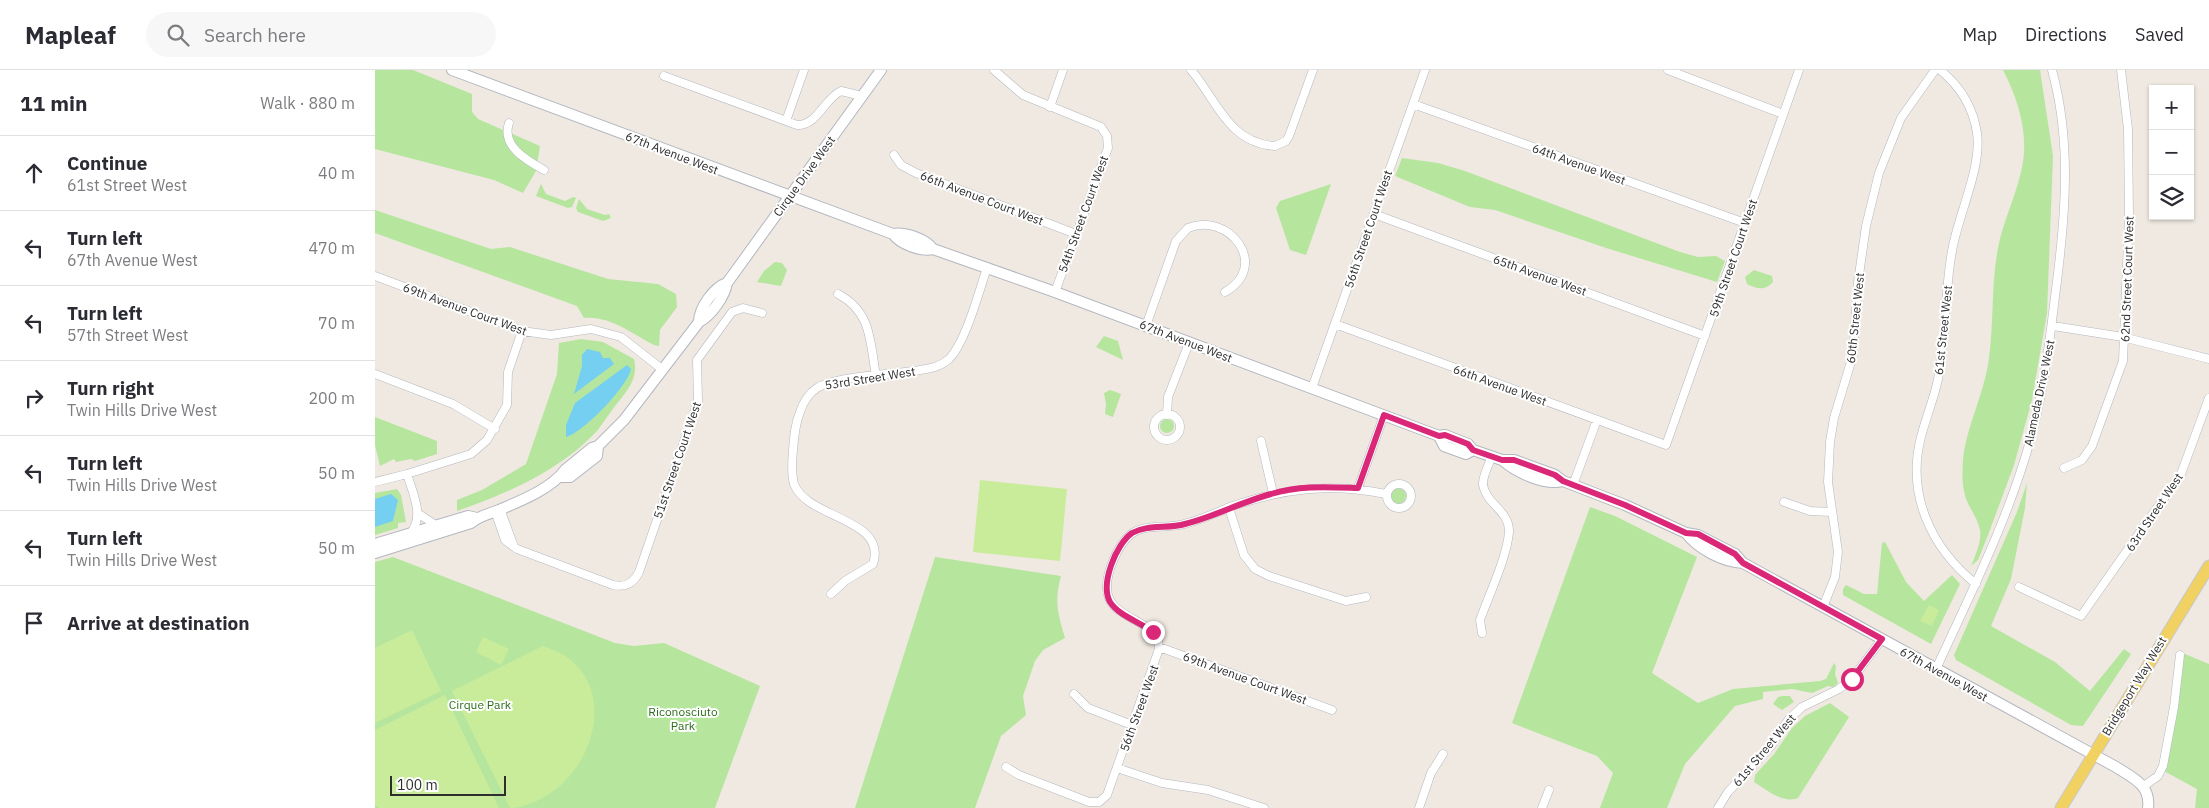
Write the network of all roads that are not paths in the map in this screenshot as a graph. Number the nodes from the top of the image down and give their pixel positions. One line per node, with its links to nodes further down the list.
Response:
1 (452, 70): 24 (street, 67th Avenue West)
2 (804, 70): 20 (street)
3 (881, 70): 16 (street, Cirque Drive West)
4 (994, 70): 18 (street)
5 (1063, 70): 18 (street)
6 (1191, 70): 7 (street)
7 (1313, 70)
8 (1425, 70): 17 (street, 56th Street Court West)
9 (1799, 70): 19 (street, 59th Street Court West)
10 (1935, 70): 64 (street, 60th Street West)
11 (1940, 70): 72 (street, 61st Street West)
12 (2052, 70): 36 (street, Alameda Drive West)
13 (2121, 70): 39 (street, 62nd Street Court West)
14 (1674, 71): 19 (street)
15 (664, 76): 20 (street)
16 (862, 96): 20 (street); 24 (street, Cirque Drive West)
17 (1413, 104): 25 (street, 56th Street Court West); 26 (street, 64th Avenue West)
18 (1050, 107): 27 (street, 54th Street Court West)
19 (1783, 114): 26 (street, 59th Street Court West)
20 (786, 121)
21 (509, 123): 23 (street)
22 (894, 155): 27 (street, 66th Avenue Court West)
23 (544, 170)
24 (789, 197): 28 (street, 67th Avenue West); 42 (street, Cirque Drive West)
25 (1374, 214): 34 (street, 56th Street Court West); 38 (street, 65th Avenue West)
26 (1745, 223): 38 (street, 59th Street Court West)
27 (1076, 234): 30 (street, 54th Street Court West)
28 (987, 268): 30 (street, 67th Avenue West); 44 (street, 53rd Street West)
29 (375, 276): 37 (street, 69th Avenue Court West)
30 (1055, 292): 35 (street, 67th Avenue West)
31 (1225, 292): 35 (street)
32 (838, 294): 44 (street)
33 (762, 313): 63 (street, 51st Street Court West)
34 (1335, 324): 45 (street, 56th Street Court West); 49 (street, 66th Avenue West)
35 (1146, 326): 40 (street, 67th Avenue West)
36 (2053, 326): 39 (street); 72 (street, Alameda Drive West)
37 (522, 331): 42 (street, 69th Avenue Court West); 50 (street)
38 (1705, 336): 52 (street, 59th Street Court West)
39 (2123, 337): 41 (street); 54 (street, 62nd Street Court West)
40 (1189, 343): 45 (street, 67th Avenue West); 47 (street)
41 (2209, 359)
42 (663, 370): 63 (street, Cirque Drive West)
43 (375, 374): 50 (street)
44 (875, 376): 74 (street, 53rd Street West)
45 (1312, 388): 48 (street, 67th Avenue West)
46 (2209, 398): 73 (street, 63rd Street West)
47 (1167, 415)
48 (1384, 415): 53 (street, 67th Avenue West); 58 (street)
49 (1597, 420): 52 (street, 66th Avenue West); 57 (street)
50 (495, 428): 55 (street)
51 (1261, 441): 59 (street)
52 (1666, 445)
53 (1497, 458): 57 (street, 67th Avenue West); 77 (street)
54 (2064, 468)
55 (407, 474): 56 (street); 65 (street)
56 (375, 482)
57 (1573, 485): 76 (street, 67th Avenue West)
58 (1358, 488): 59 (street); 60 (street)
59 (1273, 493): 62 (street)
60 (1386, 494)
61 (1784, 502): 64 (street)
62 (1229, 508): 75 (street); 79 (street)
63 (498, 510): 66 (street, Cirque Drive West)
64 (1831, 512): 76 (street, 60th Street West)
65 (419, 514): 67 (street); 68 (street)
66 (477, 518): 67 (street, Cirque Drive West); 70 (street, Cirque Drive West)
67 (437, 526): 68 (street, Cirque Drive West)
68 (411, 534): 69 (street, Cirque Drive West)
69 (375, 544)
70 (375, 553)
71 (2209, 566): 86 (main road, Bridgeport Way West)
72 (1976, 584): 81 (street, Alameda Drive West)
73 (2019, 588)
74 (831, 594)
75 (1366, 597)
76 (1823, 607): 78 (street, 67th Avenue West)
77 (1482, 632)
78 (1882, 639): 81 (street, 67th Avenue West); 94 (street, 61st Street West)
79 (1159, 647): 83 (street, 69th Avenue Court West); 84 (street, 56th Street West)
80 (2180, 655): 89 (street)
81 (1936, 669): 86 (street, 67th Avenue West)
82 (1074, 694): 84 (street)
83 (1331, 710)
84 (1132, 724): 88 (street, 56th Street West)
85 (1443, 754): 92 (street)
86 (2093, 754): 89 (street, 67th Avenue West); 95 (main road, Bridgeport Way West)
87 (1006, 767): 88 (street, 56th Street West)
88 (1117, 768): 91 (street, 56th Street West)
89 (2144, 786): 96 (street)
90 (1549, 790): 93 (street)
91 (1264, 808)
92 (1419, 808)
93 (1542, 808)
94 (1718, 808)
95 (2061, 808)
96 (2148, 808)

